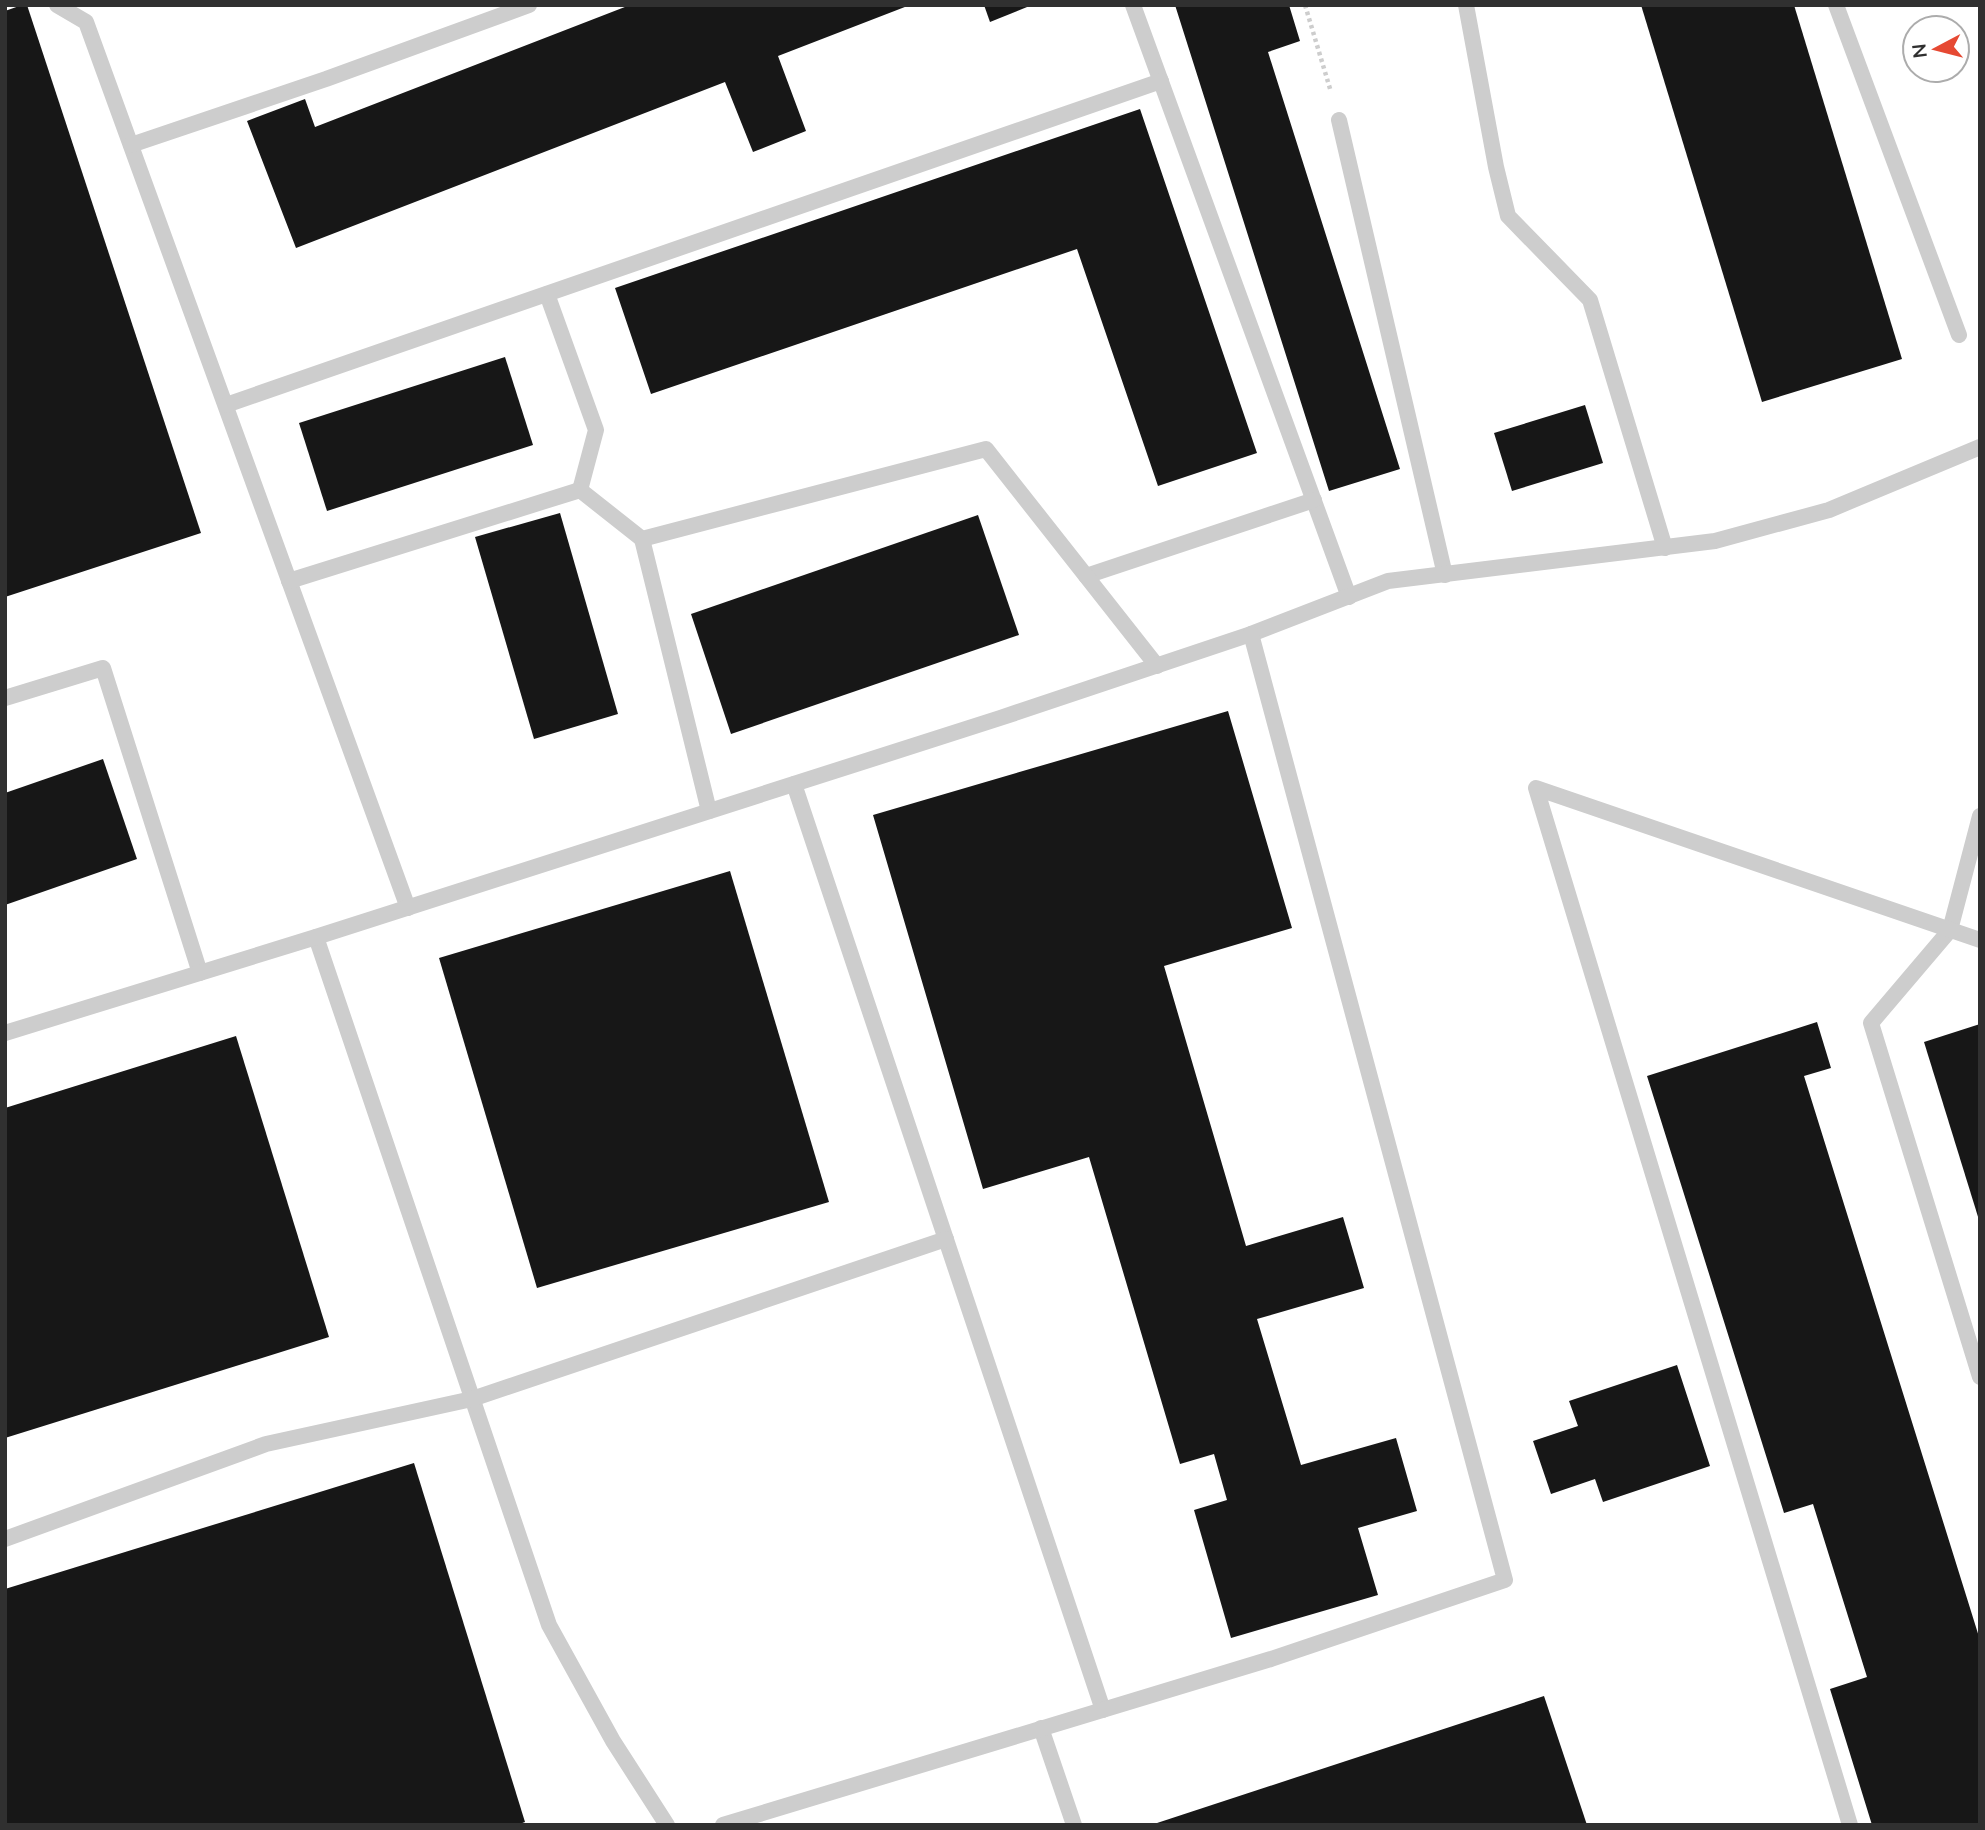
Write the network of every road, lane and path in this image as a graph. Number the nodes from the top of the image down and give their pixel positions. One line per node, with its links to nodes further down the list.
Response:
1 (57, 5): 9 (lane)
2 (529, 5): 9 (lane)
3 (1133, 5): 7 (lane)
4 (1305, 5): 8 (path)
5 (1466, 5): 17 (lane)
6 (1836, 5): 11 (lane)
7 (1161, 81): 10 (lane); 15 (lane)
8 (1339, 120): 18 (lane)
9 (131, 145): 12 (lane)
10 (547, 294): 12 (lane); 14 (lane)
11 (1959, 335)
12 (226, 405): 20 (lane)
13 (1980, 447): 17 (lane)
14 (580, 490): 16 (lane); 20 (lane)
15 (1314, 500): 19 (lane); 21 (lane)
16 (642, 539): 19 (lane); 26 (lane)
17 (1665, 548): 18 (lane)
18 (1445, 575): 21 (lane)
19 (1086, 576): 23 (lane)
20 (289, 581): 28 (lane)
21 (1349, 597): 22 (lane)
22 (1251, 634): 23 (lane); 38 (lane)
23 (1157, 666): 25 (lane)
24 (5, 698): 32 (lane)
25 (794, 783): 26 (lane); 34 (lane)
26 (709, 811): 28 (lane)
27 (1980, 816): 29 (lane)
28 (408, 908): 30 (lane)
29 (1950, 930): 31 (lane); 35 (lane); 43 (lane)
30 (316, 937): 32 (lane); 36 (lane)
31 (1980, 940)
32 (200, 973): 33 (lane)
33 (5, 1032)
34 (946, 1239): 36 (lane); 38 (lane)
35 (1980, 1377)
36 (472, 1399): 37 (lane); 40 (lane)
37 (5, 1539)
38 (1103, 1710): 39 (lane)
39 (1041, 1728): 41 (lane); 42 (lane)
40 (667, 1825)
41 (723, 1825)
42 (1074, 1825)
43 (1850, 1825)

